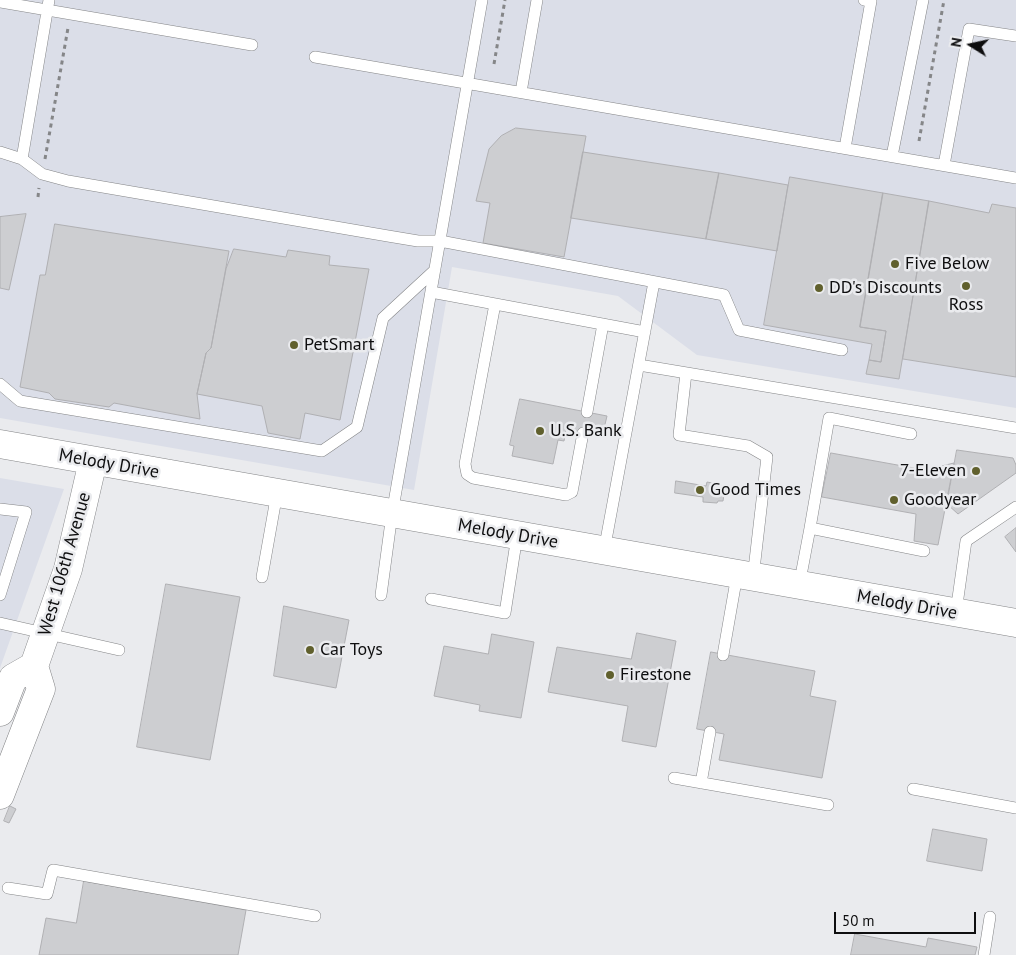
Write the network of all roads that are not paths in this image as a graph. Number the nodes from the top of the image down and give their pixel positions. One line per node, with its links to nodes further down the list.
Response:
1 (482, 0): 10 (lane)
2 (537, 0): 11 (lane)
3 (864, 0): 12 (lane)
4 (923, 0): 14 (lane)
5 (0, 2): 6 (lane)
6 (48, 5): 8 (lane); 15 (lane)
7 (1016, 36): 16 (lane)
8 (252, 45)
9 (315, 57): 10 (lane)
10 (467, 82): 11 (lane); 18 (lane)
11 (521, 92): 12 (lane)
12 (845, 148): 14 (lane)
13 (0, 152): 15 (lane)
14 (892, 156): 16 (lane)
15 (22, 159): 18 (lane)
16 (944, 165): 17 (lane)
17 (1016, 178)
18 (440, 241): 19 (lane); 20 (lane)
19 (435, 270): 21 (lane); 28 (lane)
20 (654, 282): 24 (lane); 25 (lane)
21 (431, 292): 22 (lane); 38 (lane)
22 (495, 304): 23 (lane); 31 (lane)
23 (603, 324): 24 (lane); 29 (lane)
24 (645, 332): 26 (lane)
25 (842, 350)
26 (639, 364): 27 (lane); 41 (lane)
27 (686, 373): 30 (lane); 43 (lane)
28 (0, 384)
29 (587, 412)
30 (1016, 428)
31 (583, 433)
32 (911, 434): 39 (lane)
33 (0, 444): 34 (street, Melody Drive)
34 (93, 461): 35 (street, Melody Drive); 52 (street, West 106th Avenue)
35 (277, 493): 38 (street, Melody Drive); 44 (lane)
36 (1016, 507): 49 (lane)
37 (0, 509): 46 (lane)
38 (392, 514): 40 (street, Melody Drive); 47 (lane)
39 (810, 528): 42 (lane); 45 (lane)
40 (517, 536): 41 (street, Melody Drive); 48 (lane)
41 (604, 551): 43 (street, Melody Drive)
42 (924, 551)
43 (745, 576): 45 (street, Melody Drive); 54 (lane)
44 (262, 577)
45 (799, 586): 49 (street, Melody Drive)
46 (0, 595)
47 (380, 595)
48 (431, 599)
49 (956, 614): 51 (street, Melody Drive)
50 (0, 623): 52 (lane)
51 (1016, 623)
52 (46, 633): 53 (lane); 55 (street, West 106th Avenue)
53 (119, 650)
54 (724, 654)
55 (34, 666): 56 (street); 61 (street)
56 (0, 712)
57 (710, 732): 59 (lane)
58 (674, 778): 59 (lane)
59 (701, 783): 62 (lane)
60 (913, 789): 63 (lane)
61 (0, 796)
62 (828, 805)
63 (1016, 808)
64 (8, 888): 65 (lane)
65 (316, 916)
66 (990, 917): 67 (lane)
67 (984, 955)

